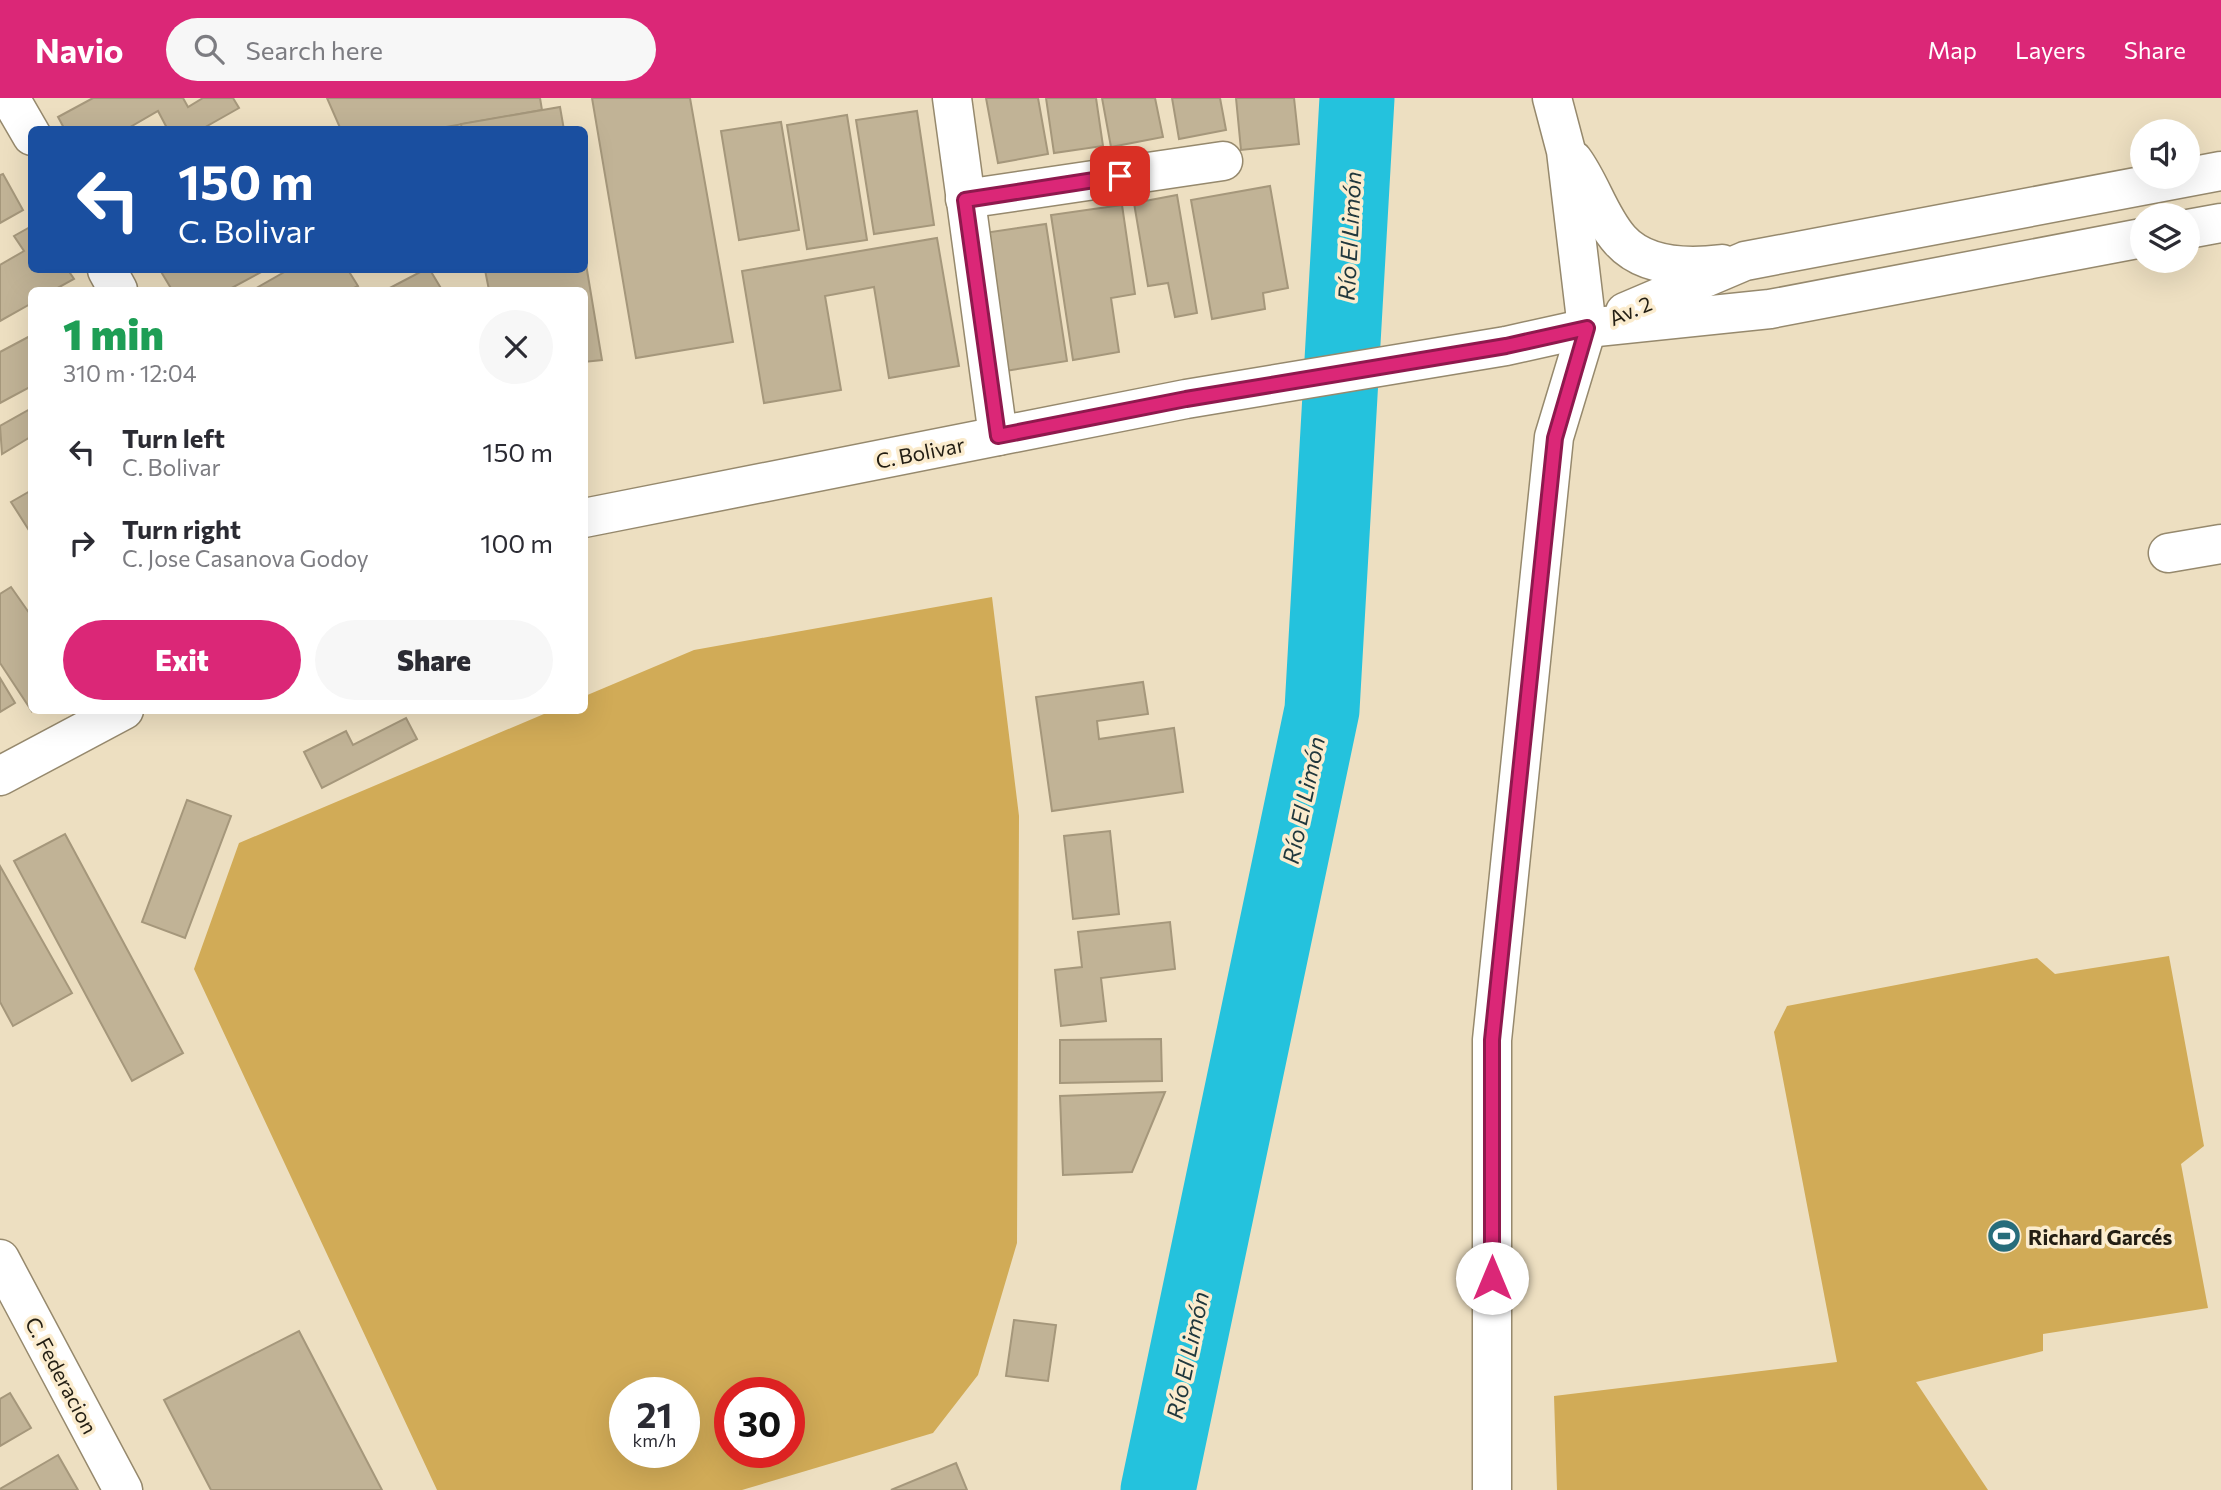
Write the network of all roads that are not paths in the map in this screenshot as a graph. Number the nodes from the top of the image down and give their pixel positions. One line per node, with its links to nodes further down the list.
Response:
1 (952, 98): 8 (street)
2 (1552, 98): 5 (street)
3 (10, 101): 4 (street)
4 (28, 130)
5 (1566, 151): 12 (street); 13 (street)
6 (1223, 161): 8 (street)
7 (2221, 171): 12 (street, Av. 2)
8 (965, 200): 14 (street)
9 (2221, 222): 10 (street)
10 (2200, 226)
11 (2130, 240): 13 (street, Av. 2)
12 (1745, 261): 13 (street, Av. 2)
13 (1587, 328): 14 (street, C. Bolivar); 22 (street)
14 (998, 436): 15 (street, C. Bolivar)
15 (588, 517)
16 (2221, 544): 17 (street)
17 (2168, 553)
18 (116, 714): 19 (street)
19 (0, 776)
20 (0, 1259): 21 (street, C. Federacion)
21 (123, 1490)
22 (1492, 1490)

